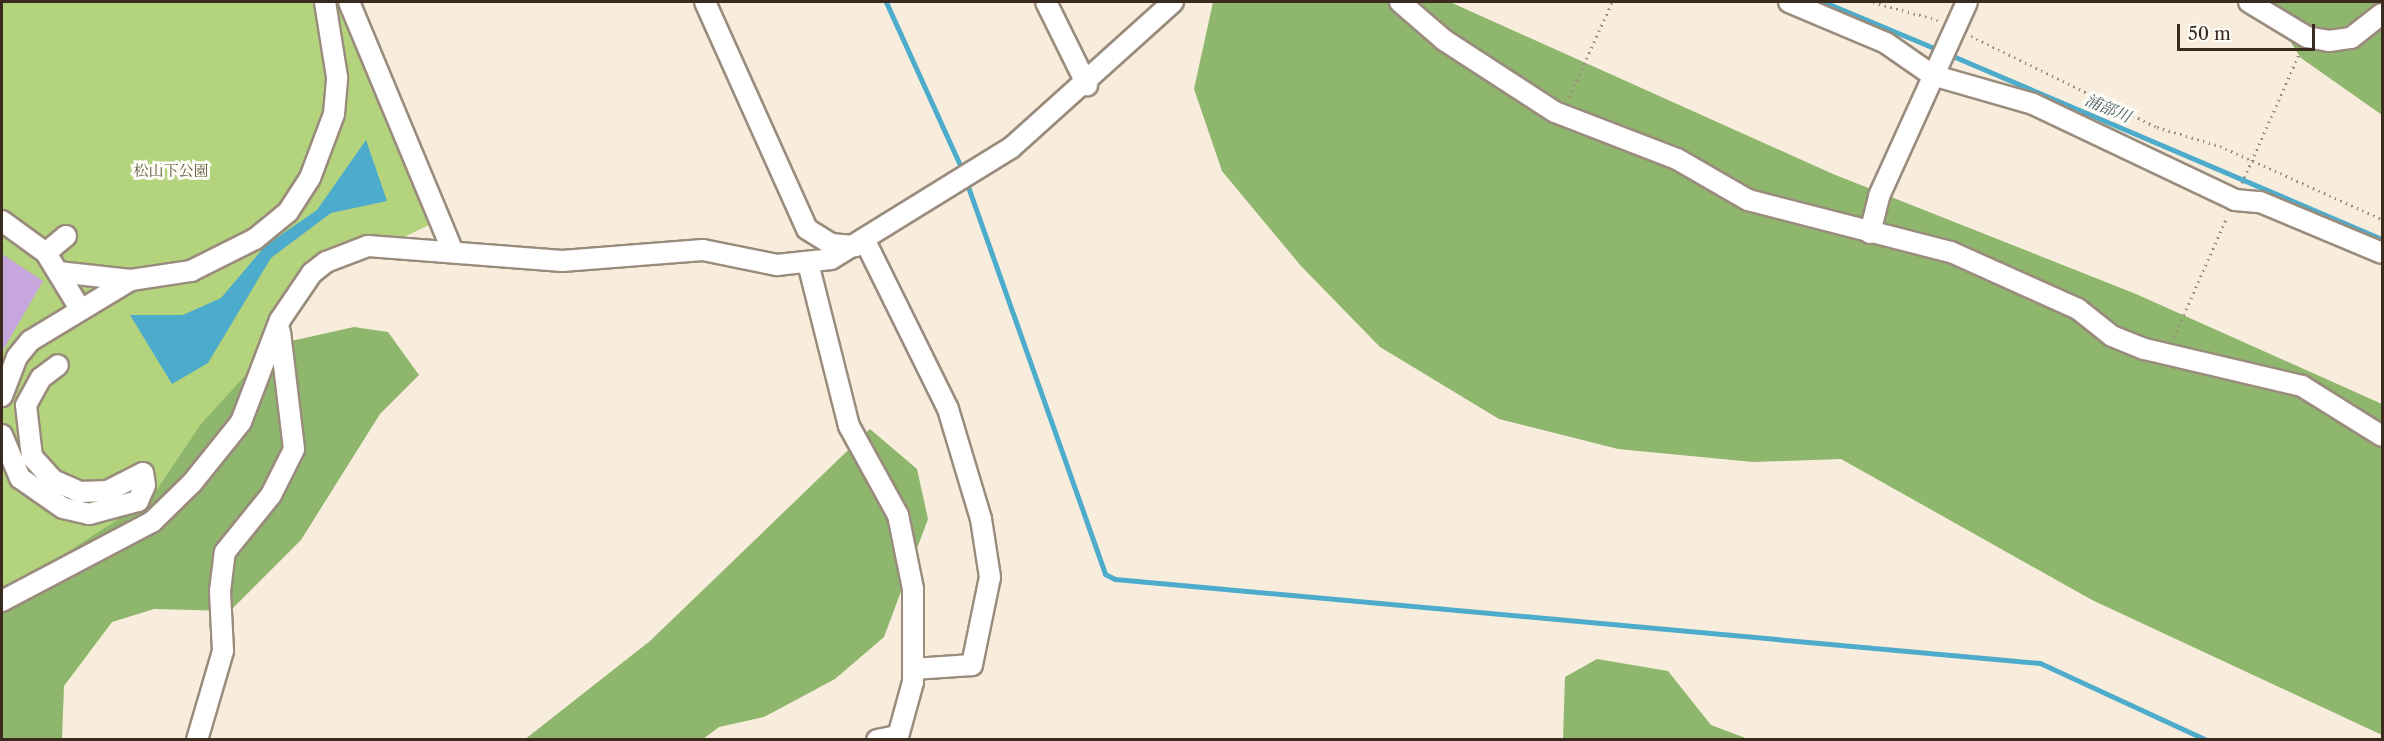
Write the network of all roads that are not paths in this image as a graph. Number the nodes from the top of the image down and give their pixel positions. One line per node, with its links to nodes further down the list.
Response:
1 (325, 2): 22 (street)
2 (349, 2): 17 (street)
3 (705, 2): 16 (street)
4 (1046, 2): 12 (street)
5 (1173, 2): 12 (street)
6 (1400, 2): 14 (street)
7 (1789, 2): 11 (street)
8 (1966, 2): 11 (street)
9 (2249, 2): 10 (street)
10 (2382, 14)
11 (1932, 75): 14 (street); 19 (street)
12 (1087, 85): 16 (street)
13 (2, 222): 18 (street)
14 (1870, 233): 30 (street)
15 (66, 236): 18 (street)
16 (861, 244): 20 (street); 34 (street)
17 (453, 252): 20 (street); 24 (street)
18 (46, 253): 21 (street)
19 (2382, 254)
20 (808, 264): 34 (street)
21 (58, 273): 22 (street); 23 (street)
22 (131, 280): 23 (street)
23 (79, 307): 25 (street)
24 (280, 320): 33 (street); 36 (street)
25 (34, 338): 27 (street); 28 (street)
26 (58, 365): 27 (street)
27 (40, 378): 31 (street)
28 (2, 396)
29 (2, 435): 32 (street)
30 (2382, 436)
31 (41, 469): 32 (street); 32 (street)
32 (27, 483)
33 (2, 601)
34 (914, 669): 35 (street)
35 (897, 738): 37 (street)
36 (196, 740)
37 (877, 740)

